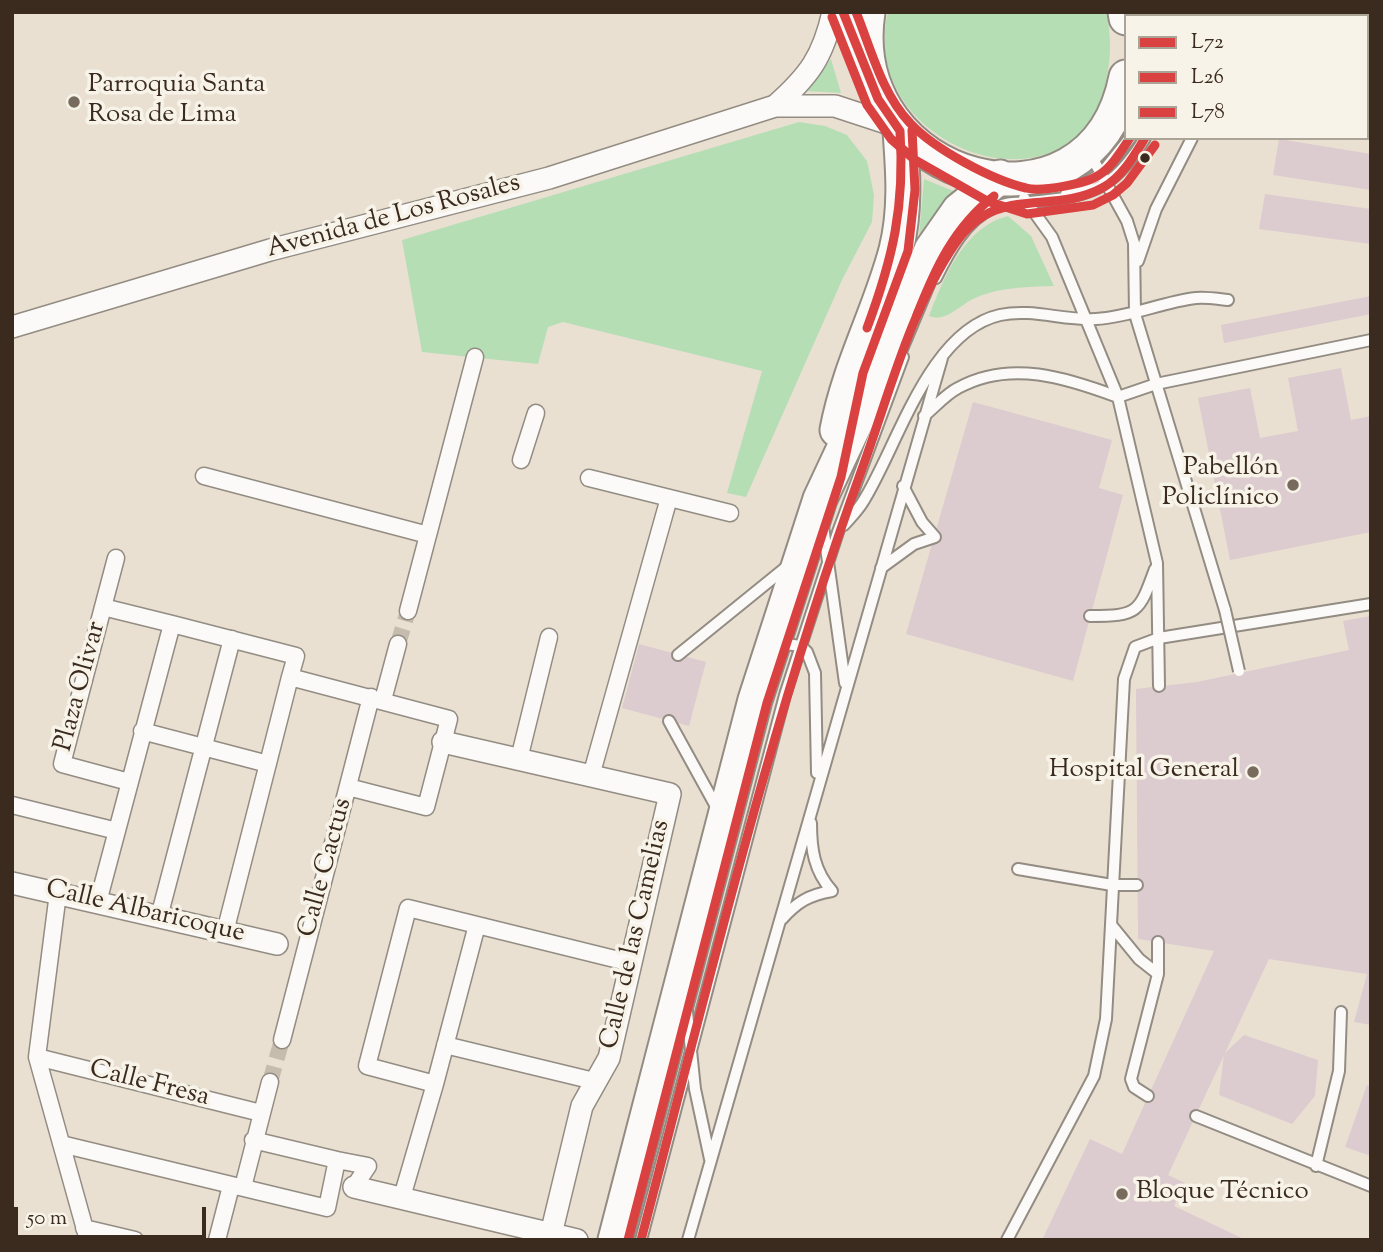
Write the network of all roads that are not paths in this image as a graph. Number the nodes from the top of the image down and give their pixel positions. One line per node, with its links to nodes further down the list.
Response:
1 (833, 12): 4 (street, Avenida de Los Rosales)
2 (859, 18): 5 (main road)
3 (1124, 85): 9 (main road)
4 (775, 106): 5 (street, Avenida de Los Rosales); 18 (street, Avenida de Los Rosales)
5 (898, 129): 10 (main road); 29 (main road)
6 (1127, 140): 9 (lane)
7 (1144, 140): 11 (lane)
8 (1191, 140): 14 (lane)
9 (1095, 163): 10 (main road); 11 (lane); 12 (lane)
10 (997, 181): 13 (lane); 13 (lane); 29 (main road)
11 (1107, 185): 12 (lane); 14 (lane)
12 (1054, 198): 13 (lane)
13 (1028, 202): 17 (lane); 33 (lane)
14 (1136, 267): 16 (lane)
15 (1228, 300): 16 (lane)
16 (1135, 314): 17 (lane); 22 (lane)
17 (1083, 319): 21 (lane); 23 (lane)
18 (12, 327)
19 (1371, 340): 22 (lane)
20 (475, 357): 34 (street)
21 (942, 358): 25 (lane); 33 (lane)
22 (1156, 384): 23 (lane); 50 (lane, bridge)
23 (1118, 397): 25 (lane); 37 (lane)
24 (536, 413): 26 (street)
25 (923, 416): 30 (lane)
26 (521, 460)
27 (204, 476): 34 (street)
28 (589, 478): 31 (street)
29 (825, 486): 35 (main road)
30 (903, 486): 38 (lane); 38 (lane)
31 (668, 498): 32 (street); 61 (street)
32 (730, 513)
33 (838, 532): 35 (lane)
34 (428, 535): 41 (street)
35 (818, 554): 48 (lane); 48 (main road); 49 (lane); 53 (lane)
36 (116, 558): 40 (street)
37 (1157, 563): 42 (lane); 45 (lane)
38 (880, 569): 53 (lane)
39 (1371, 604): 45 (lane)
40 (103, 607): 43 (street, Plaza Olivar); 62 (street, Plaza Olivar)
41 (408, 611)
42 (1090, 616)
43 (172, 624): 46 (street, Plaza Olivar); 56 (street)
44 (549, 637): 59 (street)
45 (1159, 638): 52 (lane); 71 (lane)
46 (232, 639): 51 (street, Plaza Olivar); 58 (street)
47 (398, 644): 54 (street, Calle Cactus)
48 (785, 648): 64 (lane); 67 (main road); 88 (lane)
49 (678, 655)
50 (1239, 671)
51 (290, 677): 54 (street); 60 (street)
52 (1159, 687)
53 (845, 690): 64 (lane)
54 (377, 698): 57 (street); 63 (street, Calle Cactus)
55 (668, 721): 67 (lane)
56 (142, 731): 58 (street); 62 (street)
57 (443, 742): 59 (street); 63 (street)
58 (204, 747): 60 (street); 75 (street)
59 (519, 759): 61 (street)
60 (268, 764): 79 (street)
61 (591, 776): 82 (street, Calle de las Camelias)
62 (129, 782): 68 (street)
63 (348, 787): 86 (street, Calle Cactus)
64 (817, 787): 66 (lane)
65 (12, 805): 68 (street)
66 (811, 811): 76 (lane); 76 (lane)
67 (723, 822): 84 (main road)
68 (117, 831): 74 (street)
69 (1018, 869): 71 (lane)
70 (12, 883): 73 (street, Calle Albaricoque)
71 (1112, 885): 72 (lane); 78 (lane)
72 (1137, 885)
73 (58, 893): 74 (street, Calle Albaricoque); 89 (street)
74 (98, 902): 75 (street, Calle Albaricoque)
75 (159, 917): 79 (street, Calle Albaricoque)
76 (779, 922): 99 (lane)
77 (477, 925): 82 (street); 87 (street); 92 (street)
78 (1112, 926): 83 (lane); 115 (lane)
79 (225, 932): 81 (street, Calle Albaricoque)
80 (1158, 942): 83 (lane)
81 (277, 944)
82 (631, 963): 90 (street, Calle de las Camelias)
83 (1158, 974): 93 (lane)
84 (684, 977): 88 (lane); 111 (main road)
85 (1341, 1012): 100 (lane)
86 (282, 1040)
87 (445, 1045): 90 (street); 92 (street)
88 (691, 1052): 99 (lane); 112 (lane)
89 (37, 1057): 94 (street, Calle Fresa); 97 (street)
90 (594, 1081): 107 (street, Calle de las Camelias)
91 (270, 1082): 94 (street)
92 (435, 1084): 104 (street)
93 (1149, 1096)
94 (261, 1113): 96 (street)
95 (1196, 1116): 100 (lane)
96 (253, 1140): 98 (street); 101 (street)
97 (61, 1144): 101 (street); 106 (street)
98 (337, 1160): 101 (street); 102 (street)
99 (711, 1161): 105 (lane)
100 (1317, 1166): 103 (lane)
101 (237, 1186): 109 (street)
102 (354, 1186): 104 (street)
103 (1371, 1186)
104 (402, 1197): 107 (street)
105 (696, 1214): 113 (lane); 114 (lane)
106 (86, 1234): 108 (street)
107 (551, 1234): 110 (street)
108 (135, 1240)
109 (217, 1240)
110 (577, 1240)
111 (615, 1240)
112 (641, 1240)
113 (688, 1240)
114 (695, 1240)
115 (1007, 1240)

